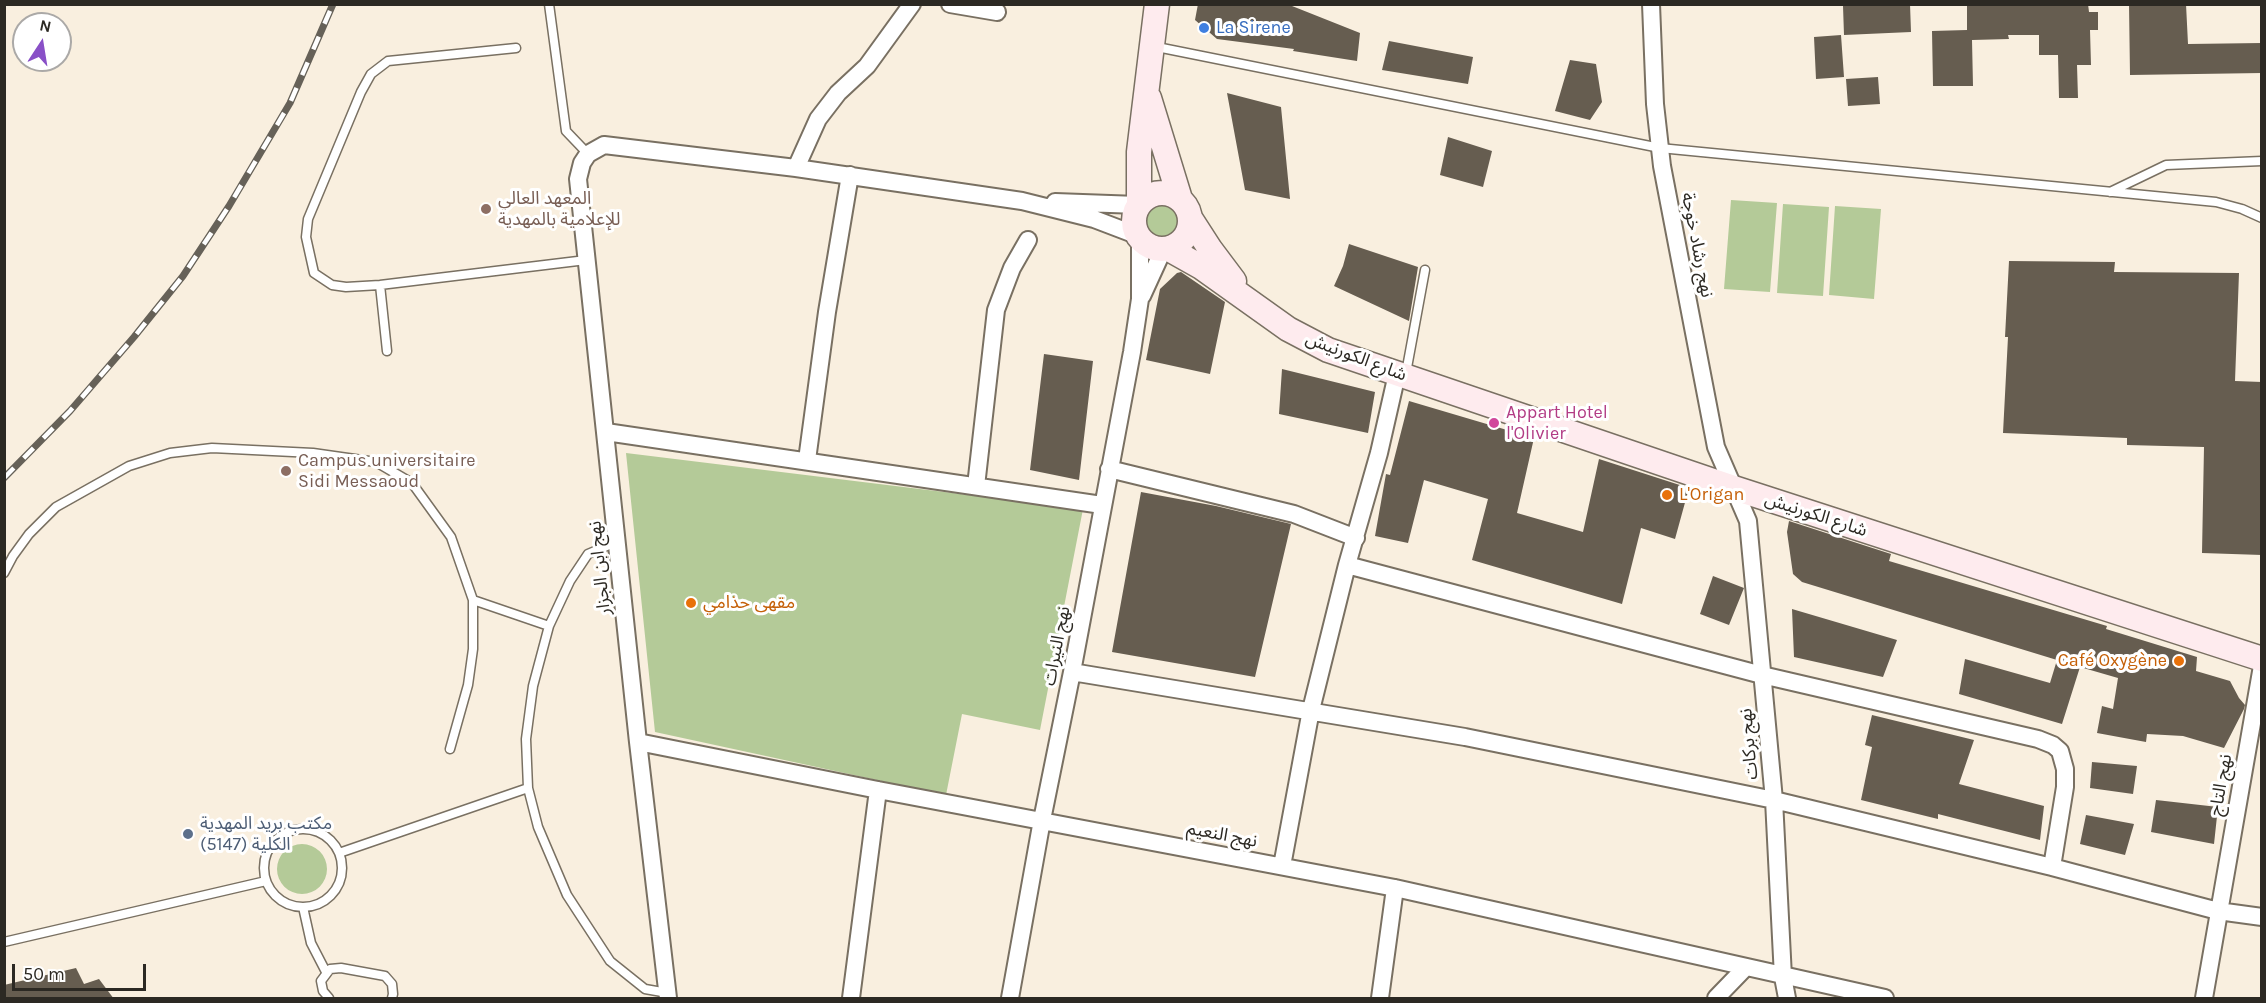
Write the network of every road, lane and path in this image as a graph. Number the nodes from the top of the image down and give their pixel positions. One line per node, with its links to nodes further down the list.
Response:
1 (549, 4): 11 (lane)
2 (912, 4): 13 (street)
3 (950, 4): 6 (street)
4 (1157, 4): 7 (main road)
5 (1651, 4): 10 (street, نهج رشاد خوجة)
6 (997, 12)
7 (1151, 46): 9 (main road); 10 (lane)
8 (516, 48): 25 (lane)
9 (1146, 88): 17 (main road); 18 (main road, شارع الكورنيش)
10 (1660, 148): 15 (lane); 34 (street, نهج رشاد خوجة)
11 (588, 154): 13 (street); 23 (street, نهج ابن الجزار)
12 (2262, 161): 15 (lane)
13 (796, 168): 14 (street)
14 (850, 175): 16 (street); 31 (street)
15 (2110, 192): 19 (lane)
16 (1023, 201): 17 (street); 20 (street)
17 (1139, 204): 18 (main road); 20 (main road)
18 (1185, 208): 22 (main road); 26 (main road, شارع الكورنيش)
19 (2262, 218)
20 (1138, 237): 22 (main road); 27 (street)
21 (1028, 240): 33 (street)
22 (1166, 249): 26 (main road, شارع الكورنيش); 27 (street)
23 (586, 260): 25 (lane); 30 (street, نهج ابن الجزار)
24 (1425, 270): 29 (lane)
25 (380, 285): 28 (lane)
26 (1246, 297): 29 (main road, شارع الكورنيش)
27 (1140, 299): 32 (street, نهج النيرات)
28 (387, 351)
29 (1401, 375): 34 (main road, شارع الكورنيش); 36 (street)
30 (606, 432): 31 (street); 37 (street, نهج ابن الجزار)
31 (807, 460): 33 (street)
32 (1109, 469): 35 (street, نهج النيرات); 36 (street)
33 (976, 486): 35 (street)
34 (1734, 488): 42 (main road, شارع الكورنيش); 45 (street, نهج بركات)
35 (1102, 505): 44 (street, نهج النيرات)
36 (1356, 538): 38 (street)
37 (616, 542): 41 (lane); 47 (street, نهج ابن الجزار)
38 (1347, 565): 45 (street); 46 (street)
39 (4, 573): 40 (lane)
40 (473, 600): 41 (lane); 48 (lane)
41 (549, 626): 49 (lane)
42 (2262, 659)
43 (2262, 666): 59 (street, نهج التاج)
44 (1072, 672): 46 (street); 52 (street, نهج النيرات)
45 (1762, 675): 51 (street, نهج بركات); 55 (street)
46 (1311, 710): 51 (street); 54 (street)
47 (638, 742): 50 (street, نهج النعيم); 65 (street, نهج ابن الجزار)
48 (450, 749)
49 (528, 788): 53 (lane); 65 (lane)
50 (878, 790): 52 (street, نهج النعيم); 69 (street)
51 (1774, 800): 55 (street); 64 (street, نهج بركات)
52 (1042, 820): 54 (street, نهج النعيم); 66 (street, نهج النيرات)
53 (339, 853): 56 (lane); 58 (lane)
54 (1282, 866): 57 (street, نهج النعيم)
55 (2052, 867): 59 (street)
56 (266, 881): 58 (lane); 61 (lane)
57 (1395, 888): 62 (street, نهج النعيم); 70 (street)
58 (303, 907): 63 (lane)
59 (2218, 911): 60 (street); 74 (street, نهج التاج)
60 (2262, 917)
61 (4, 942)
62 (1746, 967): 64 (street, نهج النعيم); 71 (street)
63 (326, 972): 67 (lane); 68 (lane)
64 (1783, 977): 72 (street, نهج بركات); 73 (street, نهج النعيم)
65 (668, 996)
66 (1012, 998)
67 (329, 999)
68 (392, 999)
69 (850, 999)
70 (1380, 999)
71 (1716, 999)
72 (1787, 999)
73 (1885, 999)
74 (2204, 999)

